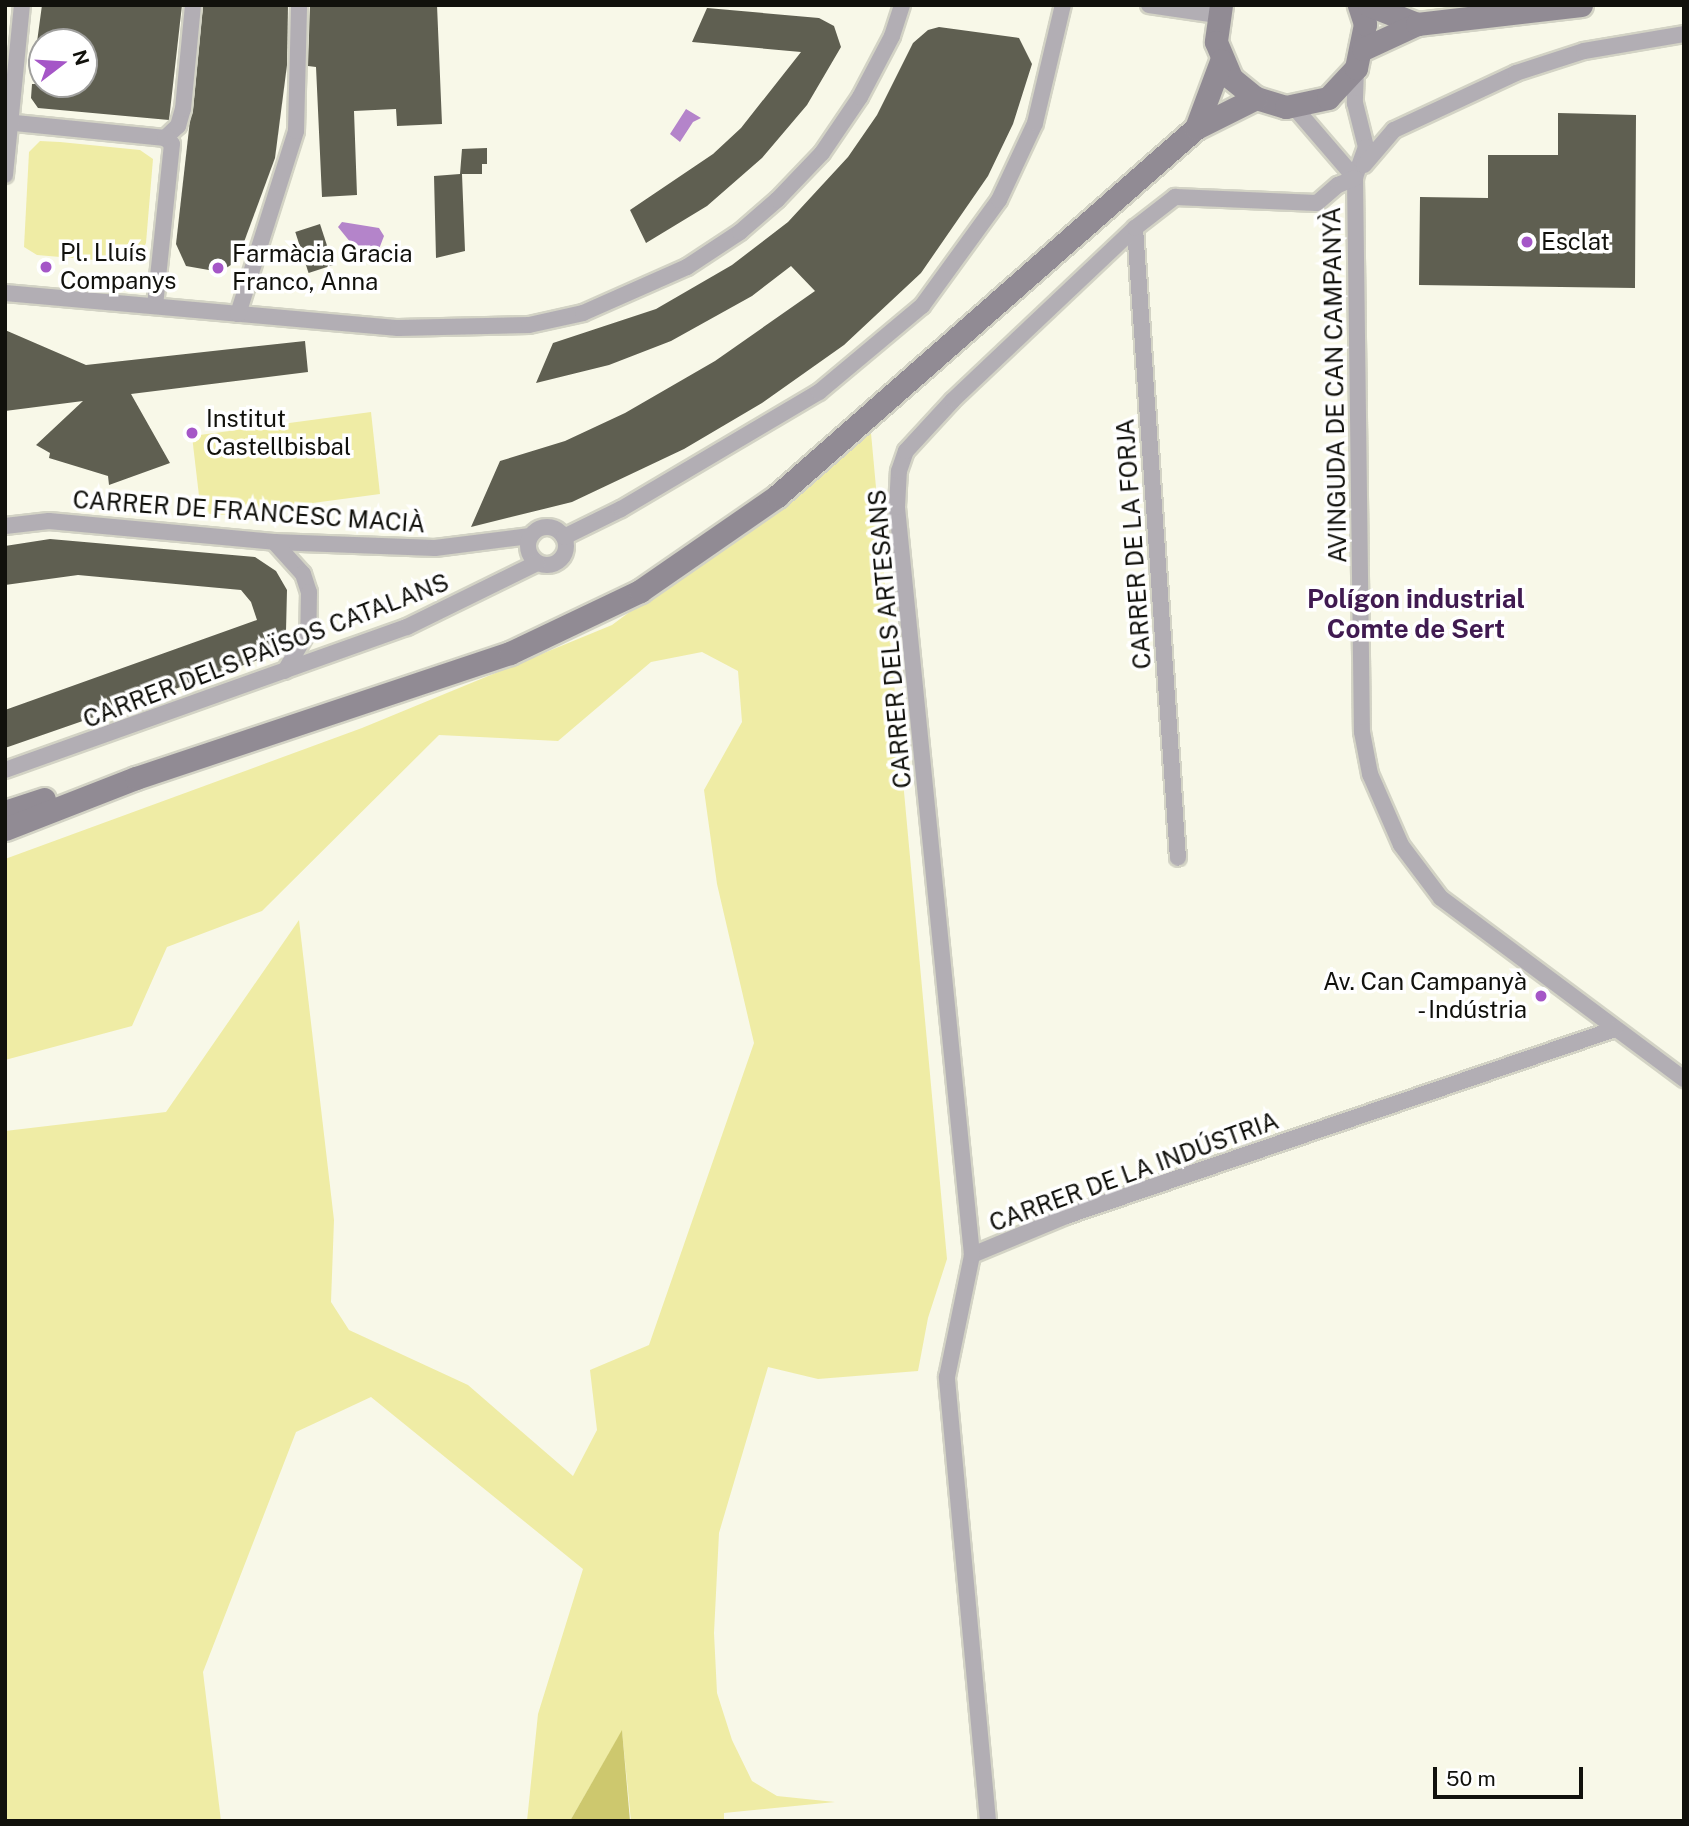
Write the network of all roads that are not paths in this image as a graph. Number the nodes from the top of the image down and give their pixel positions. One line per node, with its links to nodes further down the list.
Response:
1 (22, 5): 17 (street)
2 (193, 5): 19 (street)
3 (299, 5): 25 (street)
4 (902, 5): 25 (street)
5 (1063, 5): 28 (street)
6 (1149, 5): 10 (street)
7 (1359, 5): 13 (street)
8 (1369, 5): 11 (street)
9 (1581, 5): 11 (street)
10 (1219, 10): 14 (street)
11 (1417, 24): 13 (street)
12 (1684, 34): 21 (street, CARRER DELS ARTESANS)
13 (1360, 59): 16 (street); 21 (street, AVINGUDA DE CAN CAMPANYÀ)
14 (1221, 61): 15 (street); 18 (street)
15 (1256, 98): 16 (street); 18 (street)
16 (1294, 107): 21 (street, AVINGUDA DE CAN CAMPANYÀ)
17 (7, 122): 19 (street); 20 (street)
18 (1196, 128): 33 (street)
19 (165, 138): 24 (street)
20 (5, 175)
21 (1355, 178): 22 (street, CARRER DELS ARTESANS); 37 (street, AVINGUDA DE CAN CAMPANYÀ)
22 (1135, 228): 36 (street, CARRER DE LA FORJA); 39 (street, CARRER DELS ARTESANS)
23 (5, 293): 24 (street)
24 (155, 306): 25 (street)
25 (238, 314)
26 (5, 526): 29 (street, CARRER DE FRANCESC MACIÀ)
27 (530, 536): 28 (street, CARRER DE FRANCESC MACIÀ); 29 (street, CARRER DE FRANCESC MACIÀ); 30 (street)
28 (564, 537): 30 (street)
29 (275, 542): 31 (street)
30 (537, 563): 31 (street, CARRER DELS PAÏSOS CATALANS)
31 (285, 671): 32 (street, CARRER DELS PAÏSOS CATALANS)
32 (5, 770)
33 (136, 778): 34 (street); 35 (street)
34 (5, 811)
35 (5, 829)
36 (1178, 858)
37 (1615, 1030): 38 (street, AVINGUDA DE CAN CAMPANYÀ); 39 (street, CARRER DE LA INDÚSTRIA)
38 (1684, 1079)
39 (972, 1255): 40 (street, CARRER DE LA INDÚSTRIA)
40 (988, 1821)

